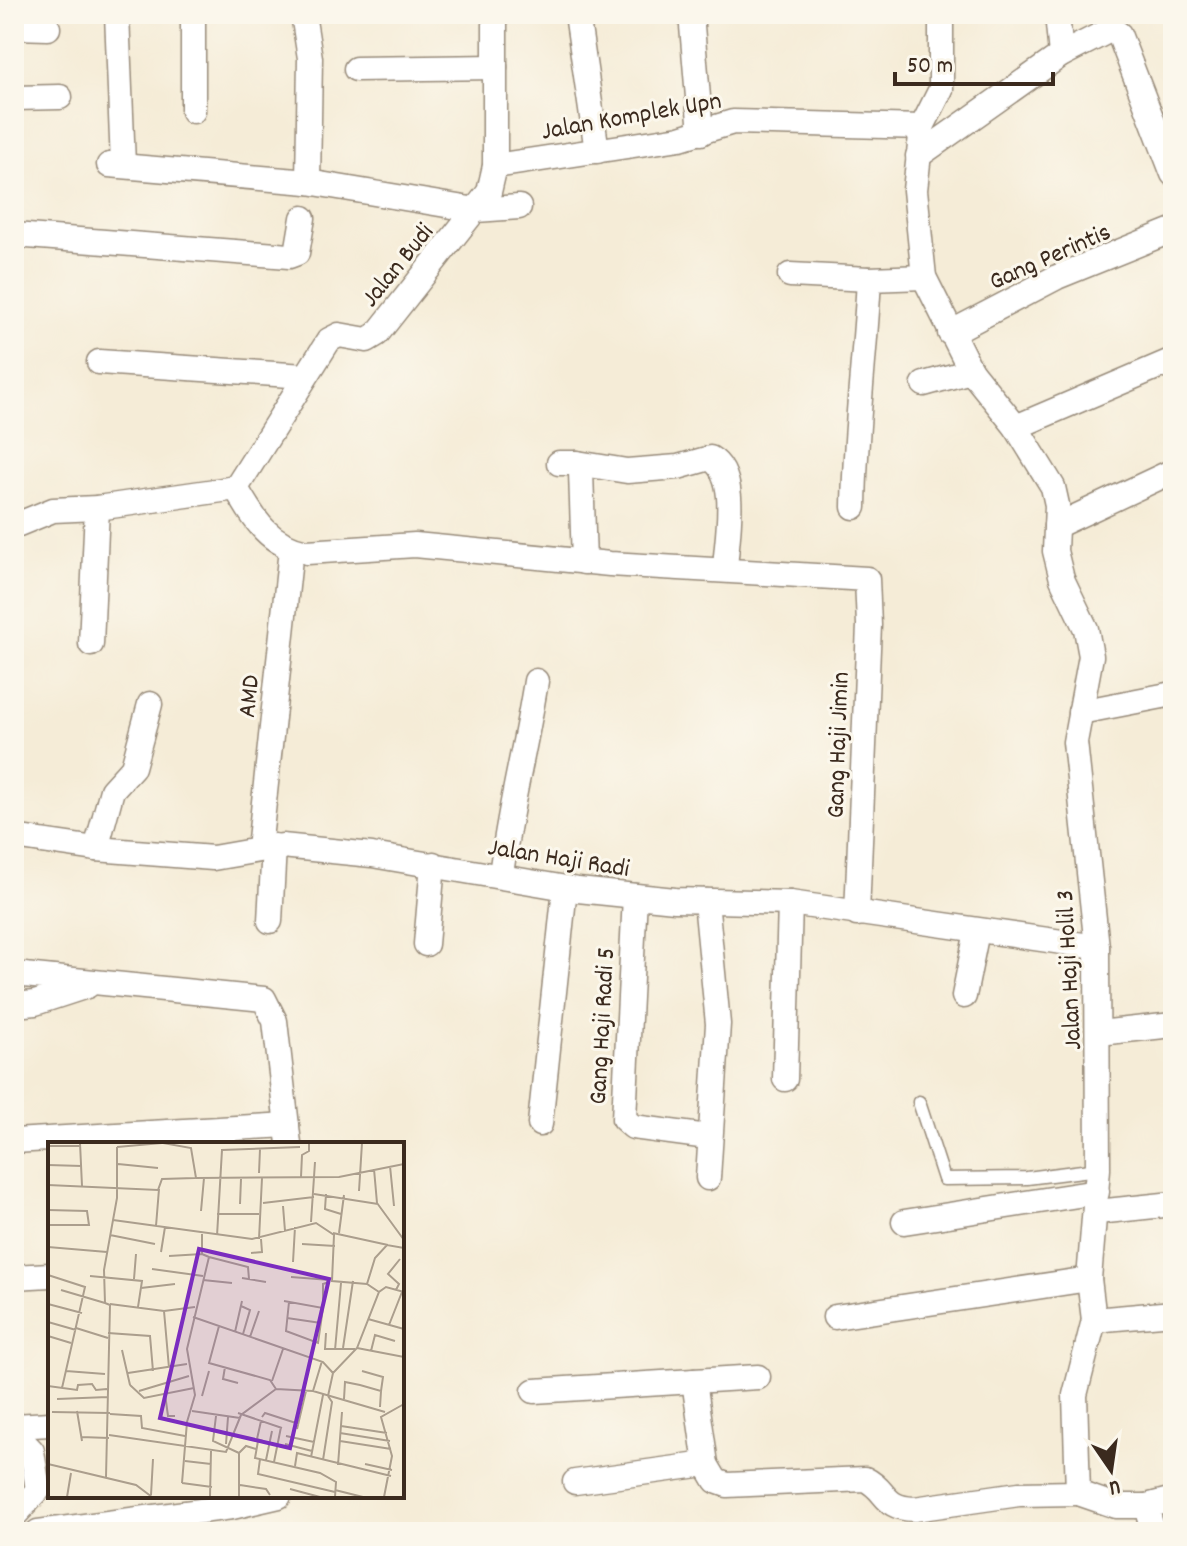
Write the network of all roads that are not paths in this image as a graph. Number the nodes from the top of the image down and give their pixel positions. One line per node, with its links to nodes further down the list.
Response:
1 (117, 14): 23 (street)
2 (193, 14): 16 (street)
3 (303, 14): 23 (street)
4 (495, 14): 12 (street, Jalan Budi)
5 (577, 14): 19 (street)
6 (691, 14): 18 (street)
7 (941, 14): 17 (street, Jalan Haji Holil 3)
8 (1057, 14): 11 (street)
9 (14, 27): 10 (street)
10 (48, 28)
11 (1061, 55): 20 (street); 22 (street)
12 (495, 67): 13 (street); 21 (street, Jalan Budi)
13 (356, 69)
14 (60, 97): 15 (street)
15 (14, 98)
16 (193, 111)
17 (922, 127): 18 (street, Jalan Komplek Upn); 20 (street, Jalan Haji Holil 3)
18 (701, 133): 19 (street, Jalan Komplek Upn)
19 (597, 151): 21 (street, Jalan Komplek Upn)
20 (918, 156): 30 (street, Jalan Haji Holil 3)
21 (495, 166): 25 (street, Jalan Budi)
22 (1173, 174)
23 (308, 182): 25 (street)
24 (519, 207): 25 (street)
25 (476, 210): 36 (street, Jalan Budi)
26 (303, 218): 28 (street)
27 (1173, 230): 32 (street, Gang Perintis)
28 (14, 235)
29 (790, 275): 31 (street)
30 (924, 277): 31 (street); 32 (street, Jalan Haji Holil 3)
31 (869, 279): 41 (street)
32 (950, 333): 35 (street, Jalan Haji Holil 3)
33 (1173, 360): 38 (street)
34 (99, 362): 36 (street)
35 (971, 371): 37 (street); 38 (street, Jalan Haji Holil 3)
36 (305, 376): 40 (street, Jalan Budi)
37 (924, 384)
38 (1016, 427): 44 (street, Jalan Haji Holil 3)
39 (1173, 471): 44 (street)
40 (236, 488): 42 (street); 45 (street)
41 (854, 507)
42 (97, 508): 43 (street); 48 (street)
43 (14, 526)
44 (1056, 526): 52 (street, Jalan Haji Holil 3)
45 (291, 549): 46 (street); 54 (street, AMD)
46 (584, 562): 47 (street); 47 (street)
47 (725, 570): 62 (street, Gang Haji Jimin)
48 (91, 644)
49 (536, 681): 57 (street)
50 (1173, 694): 52 (street)
51 (150, 704): 55 (street)
52 (1080, 712): 66 (street, Jalan Haji Holil 3)
53 (14, 837): 55 (street, Jalan Haji Radi)
54 (267, 847): 55 (street, Jalan Haji Radi); 56 (street, Jalan Haji Radi); 63 (street, AMD)
55 (96, 849)
56 (433, 864): 57 (street, Jalan Haji Radi); 65 (street)
57 (501, 875): 58 (street, Jalan Haji Radi)
58 (565, 888): 59 (street, Jalan Haji Radi); 75 (street)
59 (635, 896): 60 (street, Jalan Haji Radi); 77 (street, Gang Haji Radi 5)
60 (706, 901): 61 (street, Jalan Haji Radi); 77 (street)
61 (790, 903): 62 (street, Jalan Haji Radi); 73 (street)
62 (857, 914): 64 (street, Jalan Haji Radi)
63 (270, 921)
64 (977, 931): 66 (street, Jalan Haji Radi); 69 (street)
65 (426, 944)
66 (1097, 947): 72 (street, Jalan Haji Holil 3)
67 (14, 974): 68 (street)
68 (93, 984): 70 (street); 76 (street)
69 (964, 996)
70 (14, 1005)
71 (1173, 1025): 72 (street)
72 (1099, 1033): 80 (street, Jalan Haji Holil 3)
73 (785, 1079)
74 (919, 1102): 80 (lane)
75 (540, 1124)
76 (288, 1135): 78 (street)
77 (708, 1137): 79 (street)
78 (14, 1141)
79 (708, 1178)
80 (1097, 1191): 81 (street); 82 (street); 85 (street, Jalan Haji Holil 3)
81 (1173, 1204)
82 (904, 1222)
83 (48, 1275): 84 (street)
84 (14, 1277)
85 (1089, 1279): 87 (street); 88 (street, Jalan Haji Holil 3)
86 (1173, 1313): 88 (street)
87 (835, 1317)
88 (1094, 1320): 96 (street, Jalan Haji Holil 3)
89 (758, 1377): 90 (street)
90 (694, 1381): 91 (street); 94 (street)
91 (534, 1391)
92 (48, 1425): 93 (street)
93 (15, 1435): 100 (street)
94 (706, 1464): 95 (street); 96 (street)
95 (575, 1482)
96 (1078, 1493): 99 (street)
97 (269, 1498): 101 (street)
98 (1173, 1499): 99 (street)
99 (1146, 1506): 102 (street)
100 (14, 1516)
101 (38, 1532)
102 (1153, 1532)

